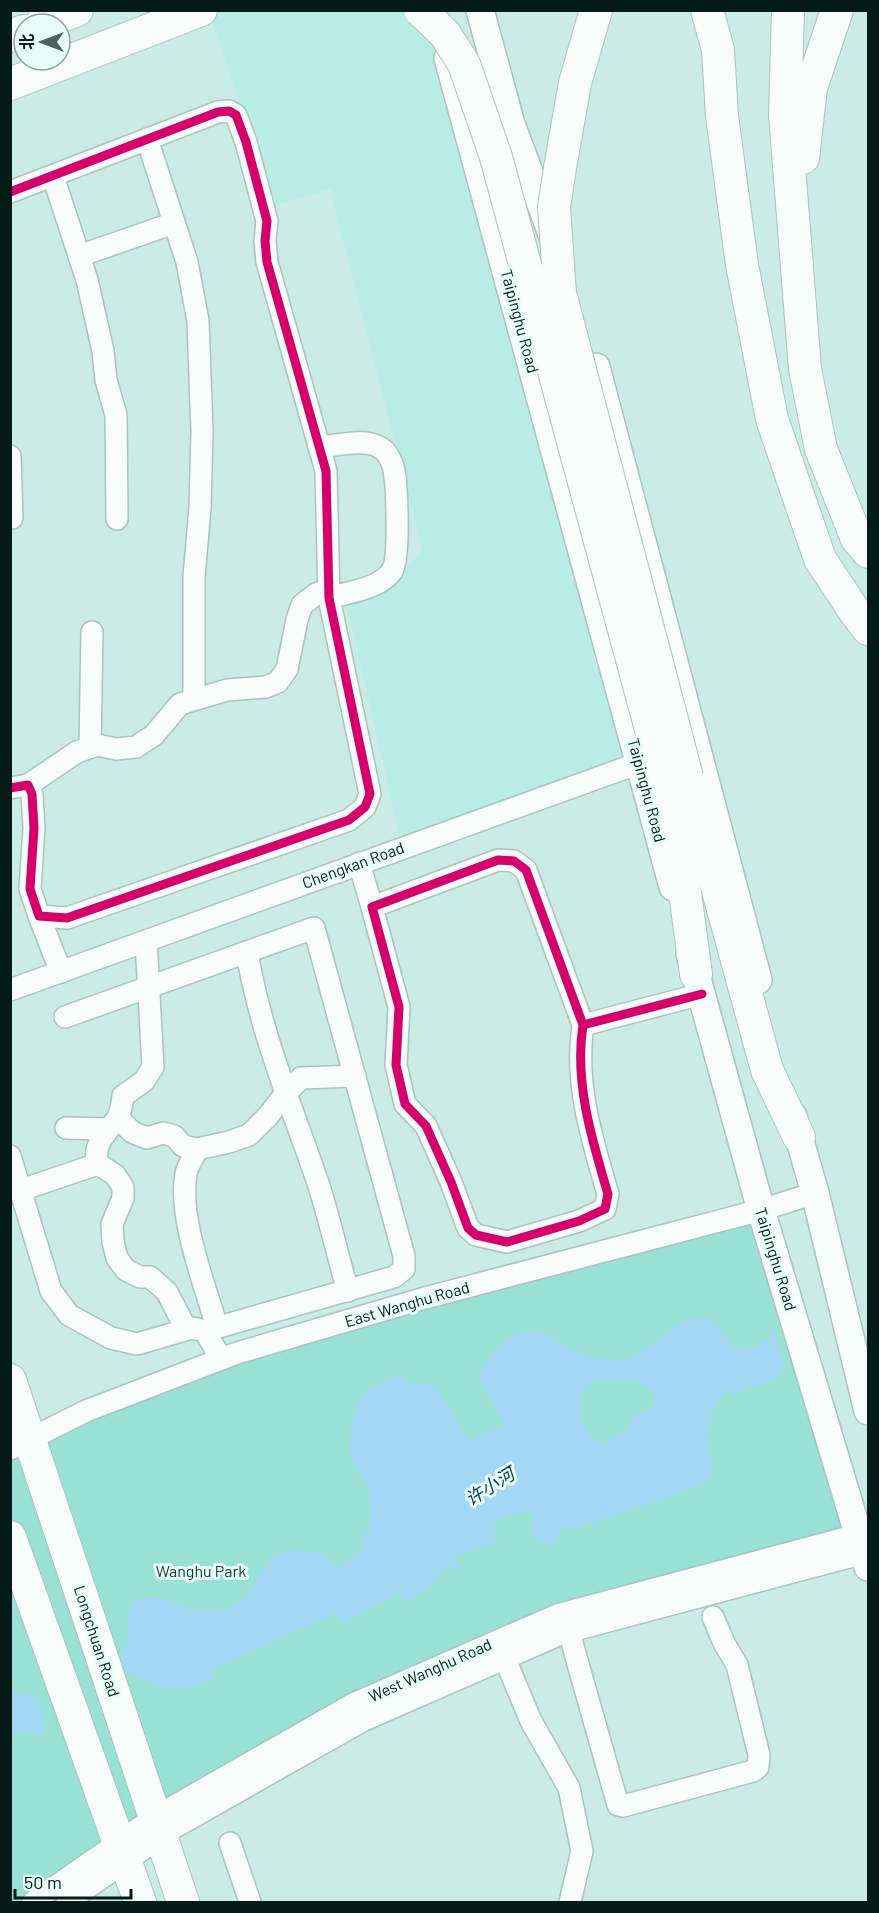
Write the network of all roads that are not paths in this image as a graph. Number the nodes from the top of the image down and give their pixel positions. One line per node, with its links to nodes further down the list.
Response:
1 (170, 10): 11 (highway)
2 (201, 10): 12 (highway)
3 (420, 10): 32 (highway, bridge)
4 (435, 10): 31 (main road, Taipinghu Road)
5 (480, 10): 30 (main road)
6 (596, 10): 32 (highway, bridge)
7 (707, 10): 21 (highway)
8 (766, 10): 21 (highway)
9 (788, 10): 17 (highway)
10 (837, 10): 17 (highway)
11 (72, 47)
12 (10, 84)
13 (147, 139): 14 (street); 16 (street); 19 (street)
14 (53, 176): 15 (street); 18 (street)
15 (10, 192)
16 (174, 223): 18 (street); 28 (street)
17 (794, 237): 24 (highway)
18 (79, 256): 23 (street)
19 (320, 447): 25 (street); 25 (street)
20 (10, 456): 22 (street)
21 (802, 506): 26 (highway)
22 (12, 518)
23 (117, 519)
24 (868, 552)
25 (329, 594): 28 (street); 36 (street)
26 (868, 629)
27 (92, 632): 29 (street)
28 (194, 698): 29 (street)
29 (90, 747): 33 (street)
30 (698, 747): 31 (street, Chengkan Road); 49 (main road)
31 (640, 762): 34 (street, Chengkan Road); 40 (main road, Taipinghu Road)
32 (677, 783): 40 (highway); 49 (highway)
33 (19, 786): 36 (street)
34 (359, 864): 35 (street); 37 (street, Chengkan Road)
35 (372, 907): 44 (street); 44 (street)
36 (39, 916): 39 (street)
37 (146, 940): 39 (street, Chengkan Road); 41 (street)
38 (247, 952): 41 (street); 45 (street); 46 (street)
39 (61, 972): 42 (street, Chengkan Road)
40 (699, 984): 44 (street); 55 (main road, Taipinghu Road)
41 (149, 988): 43 (street); 47 (street)
42 (10, 990)
43 (65, 1017)
44 (583, 1025)
45 (355, 1076): 46 (street); 56 (street)
46 (287, 1092): 50 (street); 56 (street)
47 (113, 1123): 48 (street); 50 (street); 52 (street)
48 (66, 1128)
49 (799, 1137): 54 (main road)
50 (197, 1149): 57 (street)
51 (10, 1156): 53 (street)
52 (98, 1164): 53 (street); 57 (street)
53 (21, 1190): 57 (street)
54 (815, 1193): 55 (street, East Wanghu Road); 60 (main road)
55 (761, 1210): 58 (street, East Wanghu Road); 63 (main road, Taipinghu Road)
56 (348, 1291): 57 (street)
57 (203, 1329): 58 (street)
58 (221, 1359): 61 (street, East Wanghu Road)
59 (10, 1380): 61 (highway, Longchuan Road)
60 (868, 1411)
61 (20, 1444): 67 (highway, Longchuan Road)
62 (10, 1537): 69 (highway)
63 (866, 1548): 65 (street, West Wanghu Road); 67 (street, West Wanghu Road)
64 (713, 1617): 65 (street)
65 (569, 1632): 66 (street, West Wanghu Road)
66 (505, 1659): 67 (street, West Wanghu Road); 75 (street)
67 (158, 1827): 69 (street, West Wanghu Road); 73 (highway, Longchuan Road)
68 (230, 1843): 74 (street)
69 (121, 1852): 70 (street, West Wanghu Road); 71 (street, West Wanghu Road); 72 (highway)
70 (33, 1902)
71 (67, 1902)
72 (140, 1902)
73 (183, 1902)
74 (250, 1902)
75 (570, 1902)

